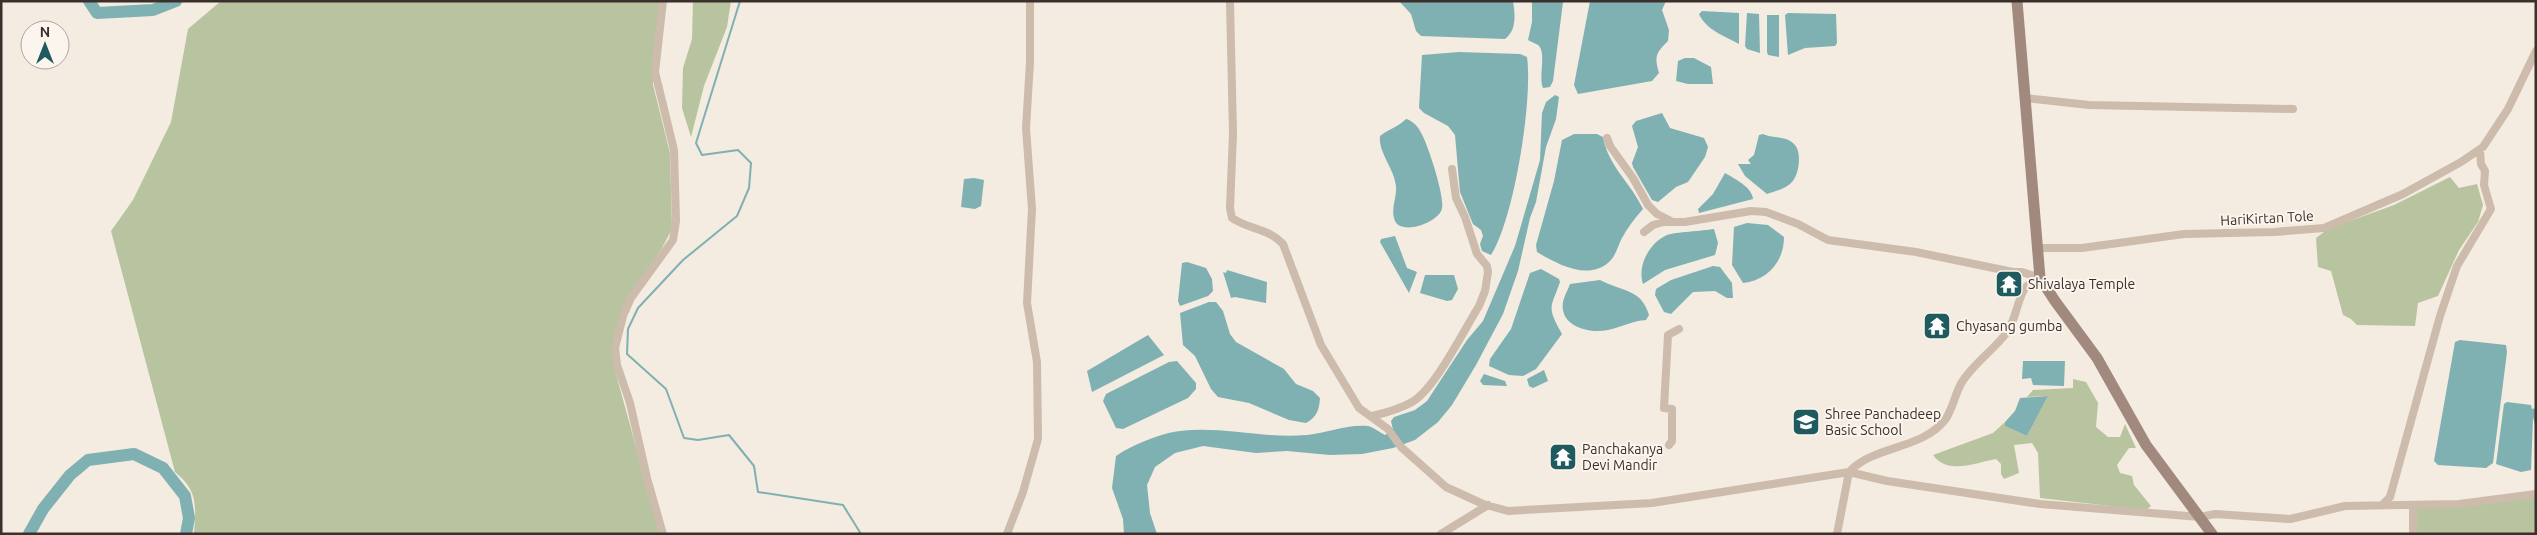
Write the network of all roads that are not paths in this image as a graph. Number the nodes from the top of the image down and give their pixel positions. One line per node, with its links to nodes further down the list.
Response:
1 (663, 1): 25 (street)
2 (1030, 1): 26 (street)
3 (1230, 1): 16 (street)
4 (2017, 1): 6 (street)
5 (2536, 51): 9 (street)
6 (2025, 98): 7 (street); 13 (street)
7 (2293, 109)
8 (1607, 138): 11 (street)
9 (2480, 150): 13 (street, HariKirtan Tole); 22 (street)
10 (1452, 169): 16 (street)
11 (1673, 222): 12 (street); 14 (street)
12 (1644, 232)
13 (2037, 248): 14 (street)
14 (2040, 278): 18 (street); 23 (street)
15 (1679, 330): 17 (street)
16 (1372, 416): 20 (street)
17 (1669, 445)
18 (1849, 472): 20 (street); 23 (street); 28 (street)
19 (2536, 494): 21 (street)
20 (1488, 505): 27 (street)
21 (2413, 505): 22 (street); 29 (street)
22 (2382, 506): 23 (street)
23 (2200, 517): 24 (street)
24 (2211, 533)
25 (663, 534)
26 (1007, 534)
27 (1441, 534)
28 (1836, 534)
29 (2413, 534)

